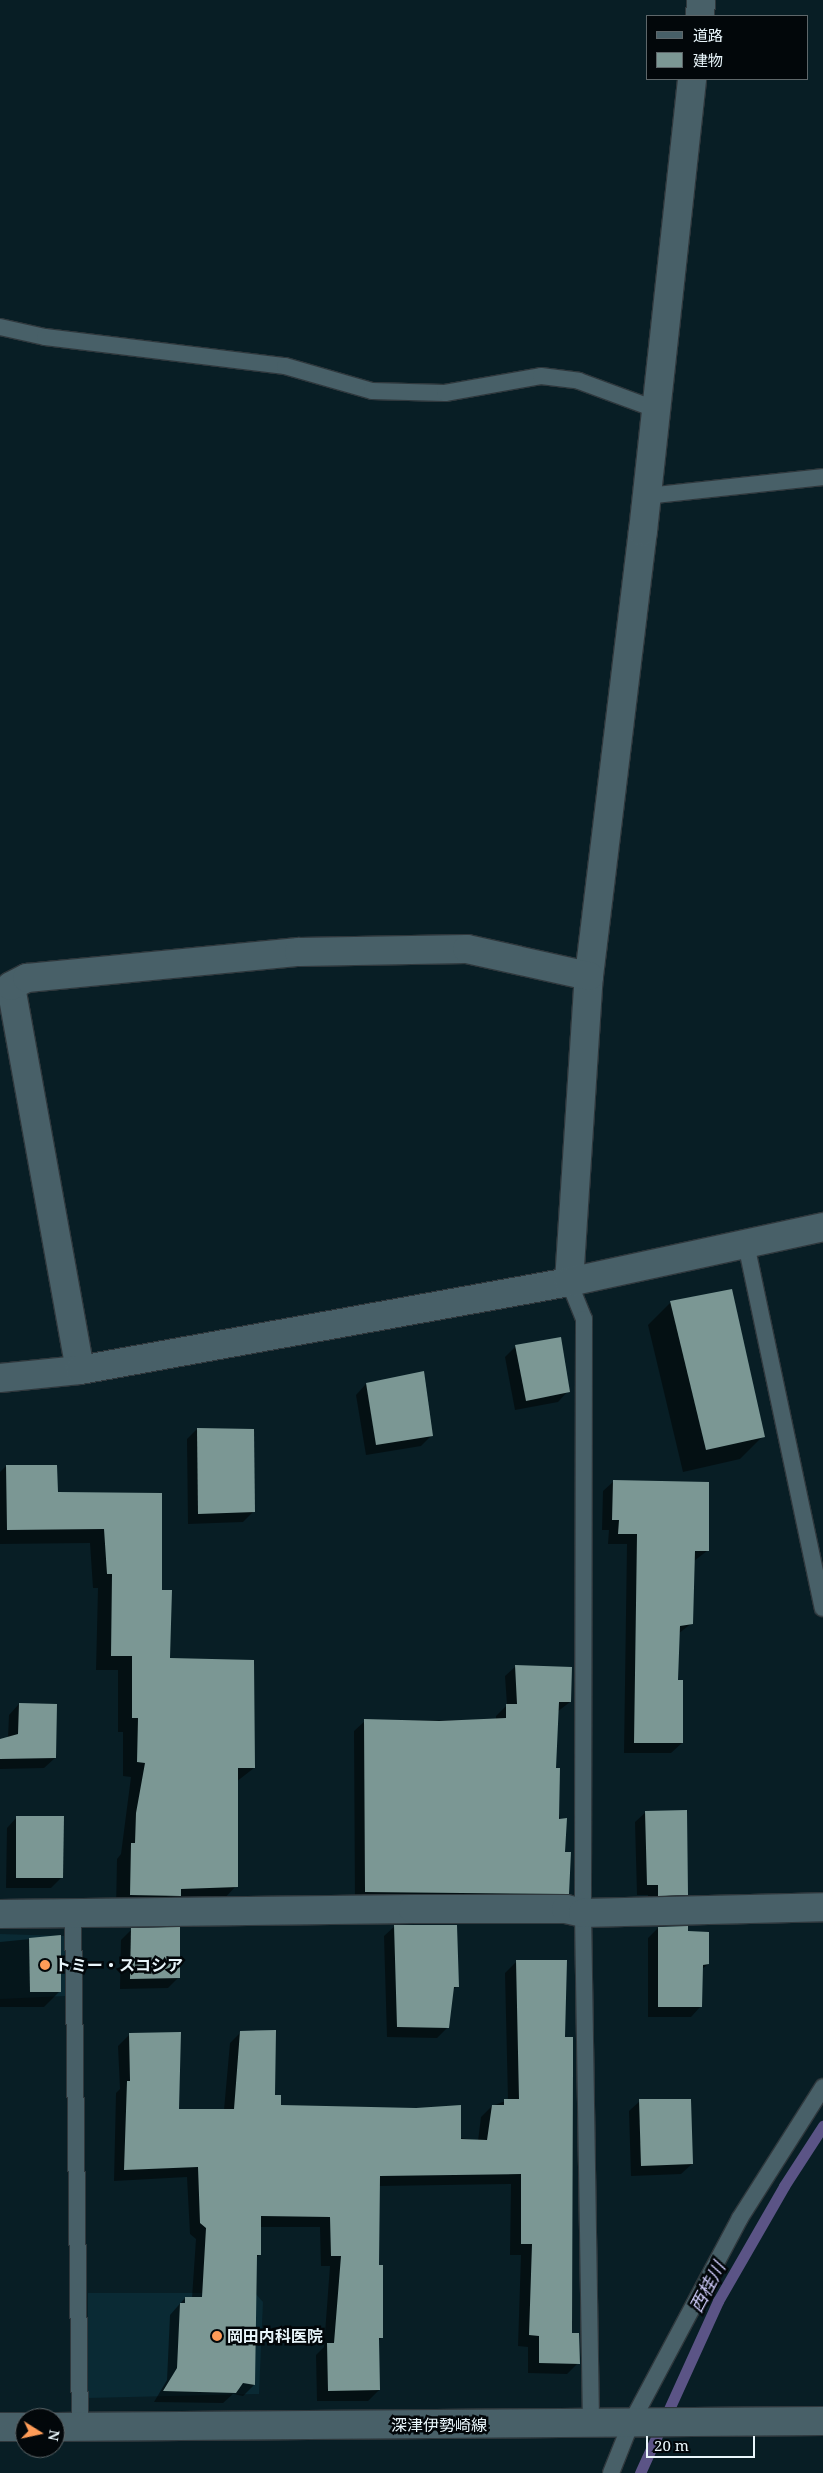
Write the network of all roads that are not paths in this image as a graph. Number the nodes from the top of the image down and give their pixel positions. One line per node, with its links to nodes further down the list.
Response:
1 (701, 0): 2 (street)
2 (700, 15)
3 (692, 80): 5 (street)
4 (0, 327): 5 (lane)
5 (655, 409): 7 (street)
6 (823, 477): 7 (lane)
7 (646, 496): 8 (street)
8 (589, 976): 9 (street); 12 (street)
9 (6, 988): 13 (street)
10 (823, 1227): 11 (street)
11 (746, 1244): 12 (street); 15 (lane)
12 (569, 1282): 13 (street); 19 (lane)
13 (80, 1370): 14 (street)
14 (0, 1378)
15 (823, 1608)
16 (823, 1907): 19 (street)
17 (72, 1913): 18 (street); 19 (street); 26 (lane)
18 (0, 1914)
19 (583, 1914): 23 (lane)
20 (823, 2087): 22 (lane)
21 (823, 2421): 22 (street, 深津伊勢崎線)
22 (636, 2423): 23 (street, 深津伊勢崎線); 27 (lane)
23 (590, 2424): 26 (street, 深津伊勢崎線)
24 (0, 2427): 25 (street)
25 (15, 2427)
26 (68, 2427)
27 (611, 2473)

